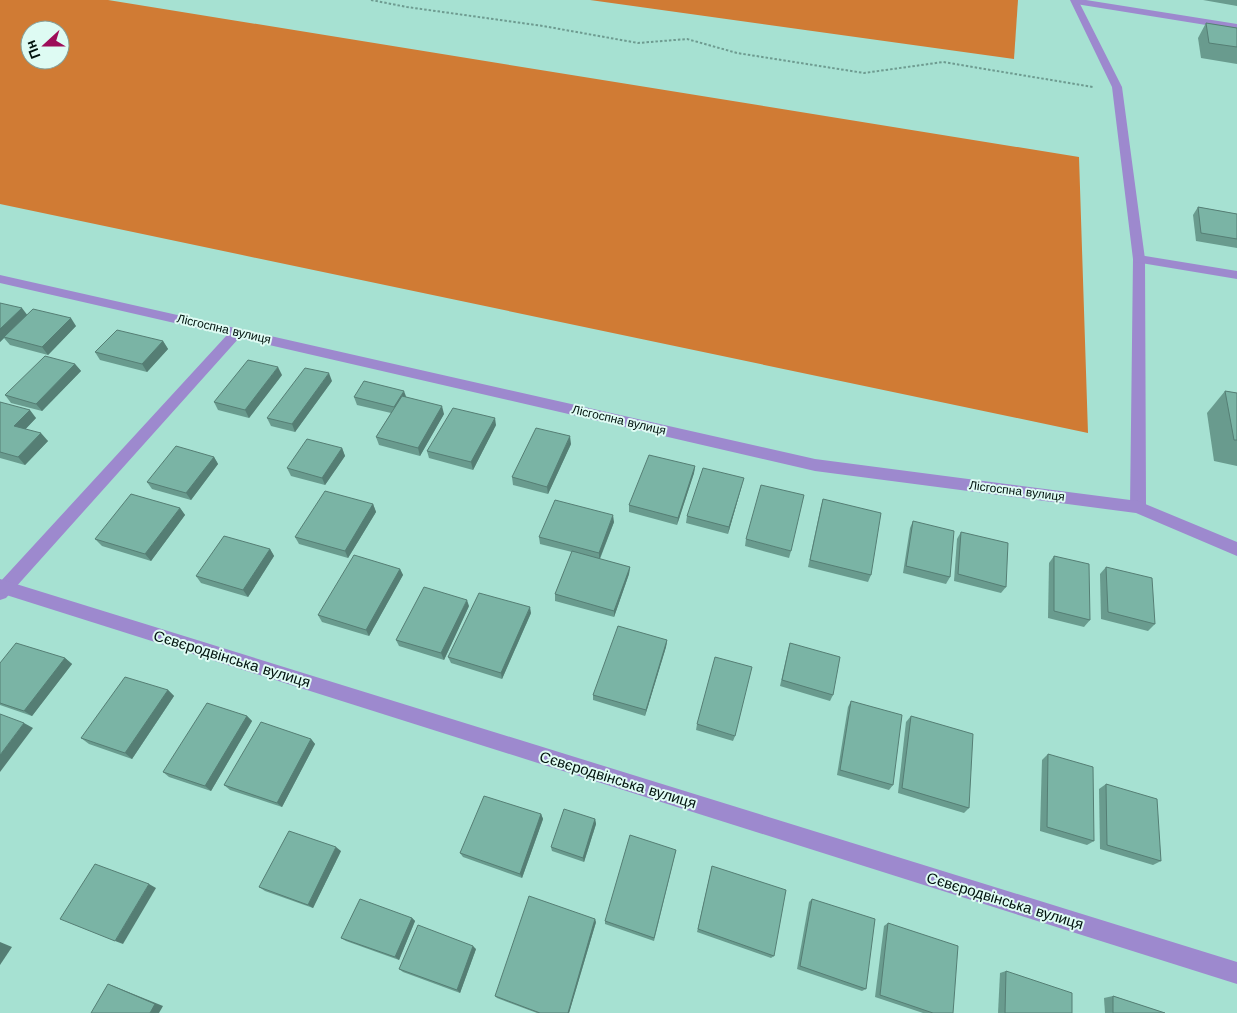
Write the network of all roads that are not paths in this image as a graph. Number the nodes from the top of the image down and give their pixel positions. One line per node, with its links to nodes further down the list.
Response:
1 (1075, 1): 2 (street); 3 (street)
2 (1237, 27)
3 (1139, 259): 4 (street); 7 (street)
4 (1237, 275)
5 (0, 279): 6 (street, Лісгоспна вулиця)
6 (237, 332): 7 (street, Лісгоспна вулиця); 9 (street)
7 (1138, 507): 8 (street, Лісгоспна вулиця)
8 (1237, 550)
9 (2, 589): 10 (street, Сєвєродвінська вулиця)
10 (1237, 973)

